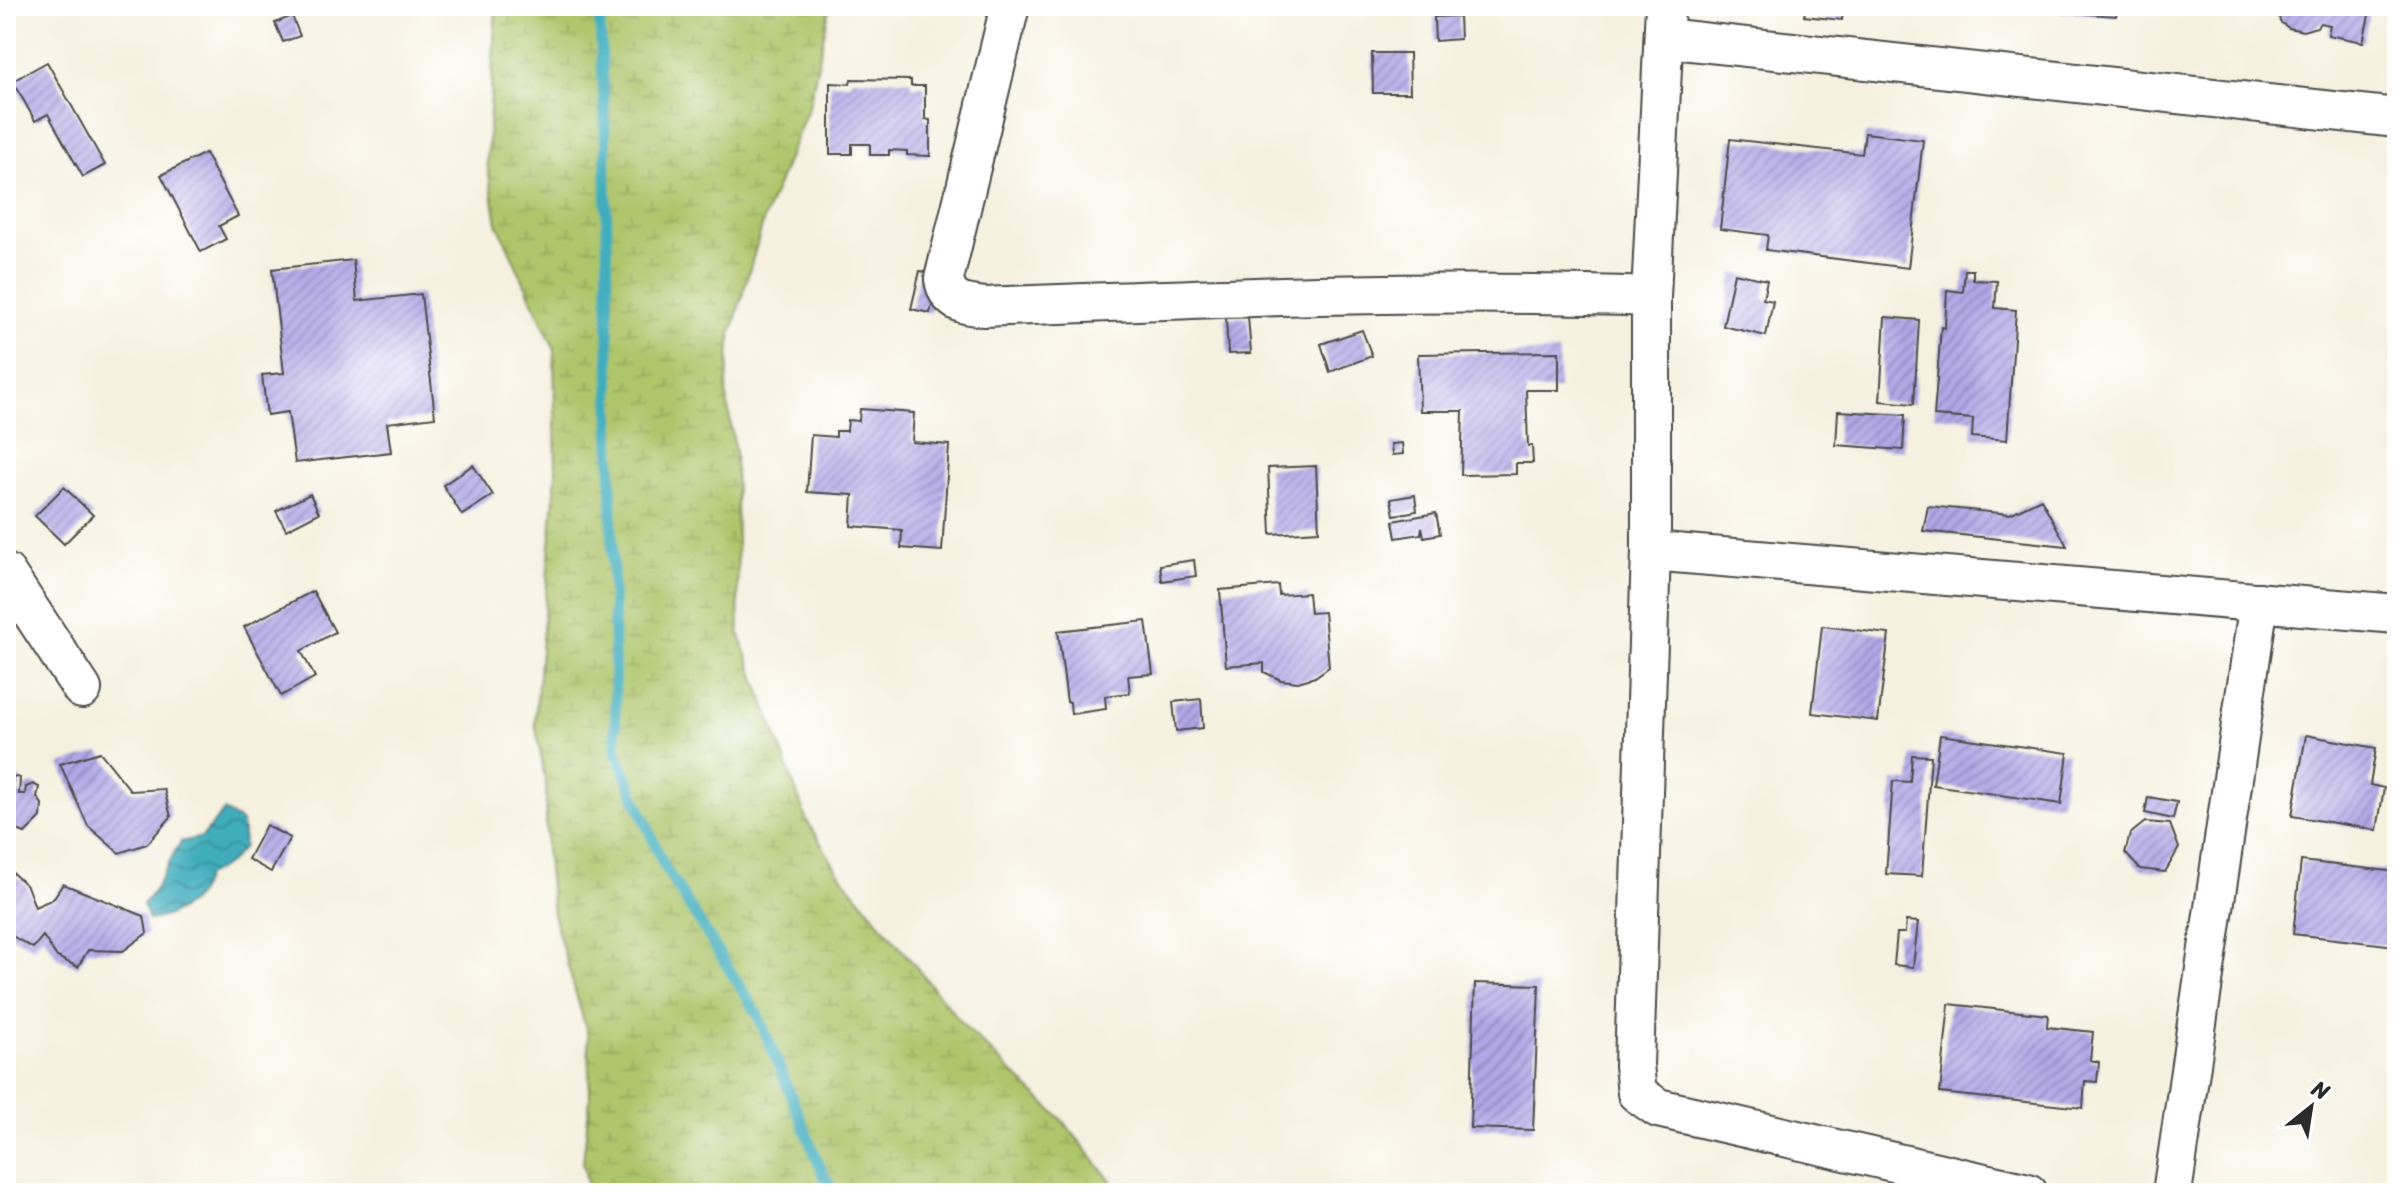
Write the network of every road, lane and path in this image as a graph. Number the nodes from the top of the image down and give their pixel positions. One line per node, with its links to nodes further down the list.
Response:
1 (1010, 6): 4 (street)
2 (1664, 22): 3 (street); 4 (street)
3 (2397, 118)
4 (1651, 297): 5 (street)
5 (1651, 551): 7 (street); 10 (street)
6 (6, 573): 9 (street)
7 (2259, 602): 8 (street); 11 (street)
8 (2397, 614)
9 (82, 689)
10 (2028, 1193)
11 (2172, 1193)

